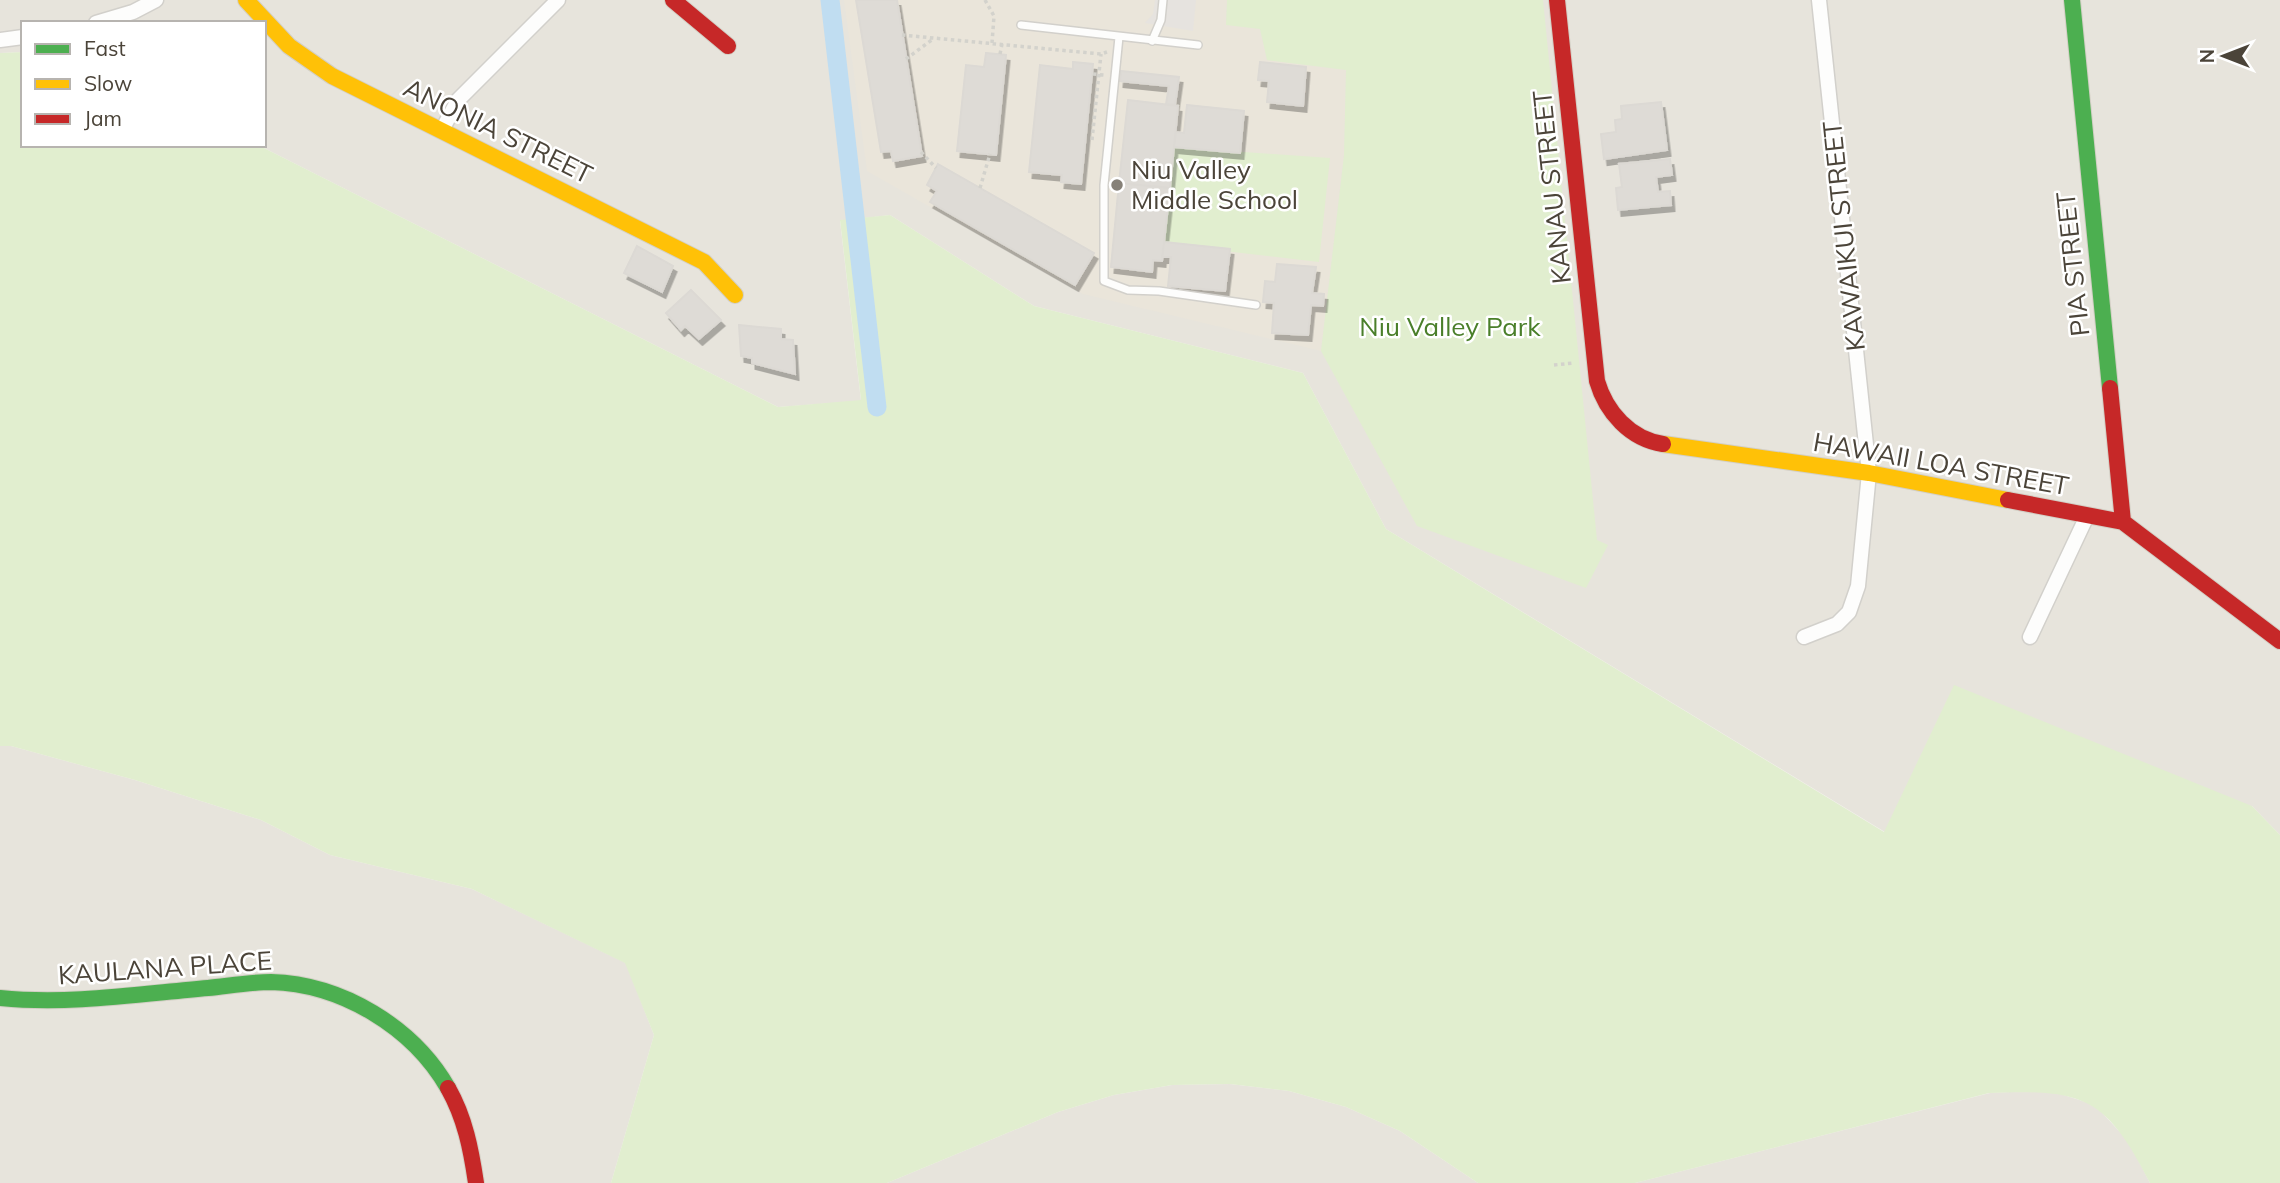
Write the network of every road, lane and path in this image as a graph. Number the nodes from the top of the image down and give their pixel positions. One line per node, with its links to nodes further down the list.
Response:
1 (156, 0): 10 (street)
2 (246, 0): 12 (street, ANONIA STREET)
3 (558, 0): 31 (street)
4 (673, 0): 23 (street)
5 (985, 0): 20 (path)
6 (1163, 0): 19 (lane)
7 (1557, 0): 41 (street, KANAU STREET)
8 (1819, 0): 42 (street, KAWAIKUI STREET)
9 (2072, 0): 44 (street, PIA STREET)
10 (103, 21)
11 (266, 21): 31 (street, ANONIA STREET)
12 (266, 21)
13 (1021, 25): 17 (lane)
14 (902, 35): 16 (path)
15 (21, 37): 18 (street)
16 (934, 37): 20 (path); 27 (path)
17 (1119, 37): 19 (lane); 38 (lane)
18 (0, 40)
19 (1152, 41): 22 (lane)
20 (992, 43): 21 (path)
21 (1002, 44): 25 (path); 26 (path)
22 (1198, 45)
23 (728, 46)
24 (1111, 52): 26 (path)
25 (1000, 54)
26 (1101, 54): 29 (path)
27 (906, 59)
28 (1093, 74): 29 (path)
29 (1098, 75): 30 (path); 32 (path)
30 (1109, 76)
31 (442, 130): 37 (street, ANONIA STREET)
32 (1091, 140)
33 (921, 152): 35 (path)
34 (990, 154): 36 (path)
35 (936, 168)
36 (980, 188)
37 (735, 295)
38 (1256, 305)
39 (1573, 363): 40 (path)
40 (1554, 365)
41 (1595, 369): 42 (street, HAWAII LOA STREET)
42 (1869, 473): 43 (street, HAWAII LOA STREET); 45 (street, KAWAIKUI STREET)
43 (2087, 516): 44 (street, HAWAII LOA STREET); 46 (street)
44 (2123, 522): 47 (street, HAWAII LOA STREET)
45 (1804, 637)
46 (2030, 637)
47 (2280, 640)
48 (0, 998): 49 (street, KAULANA PLACE)
49 (476, 1183)

